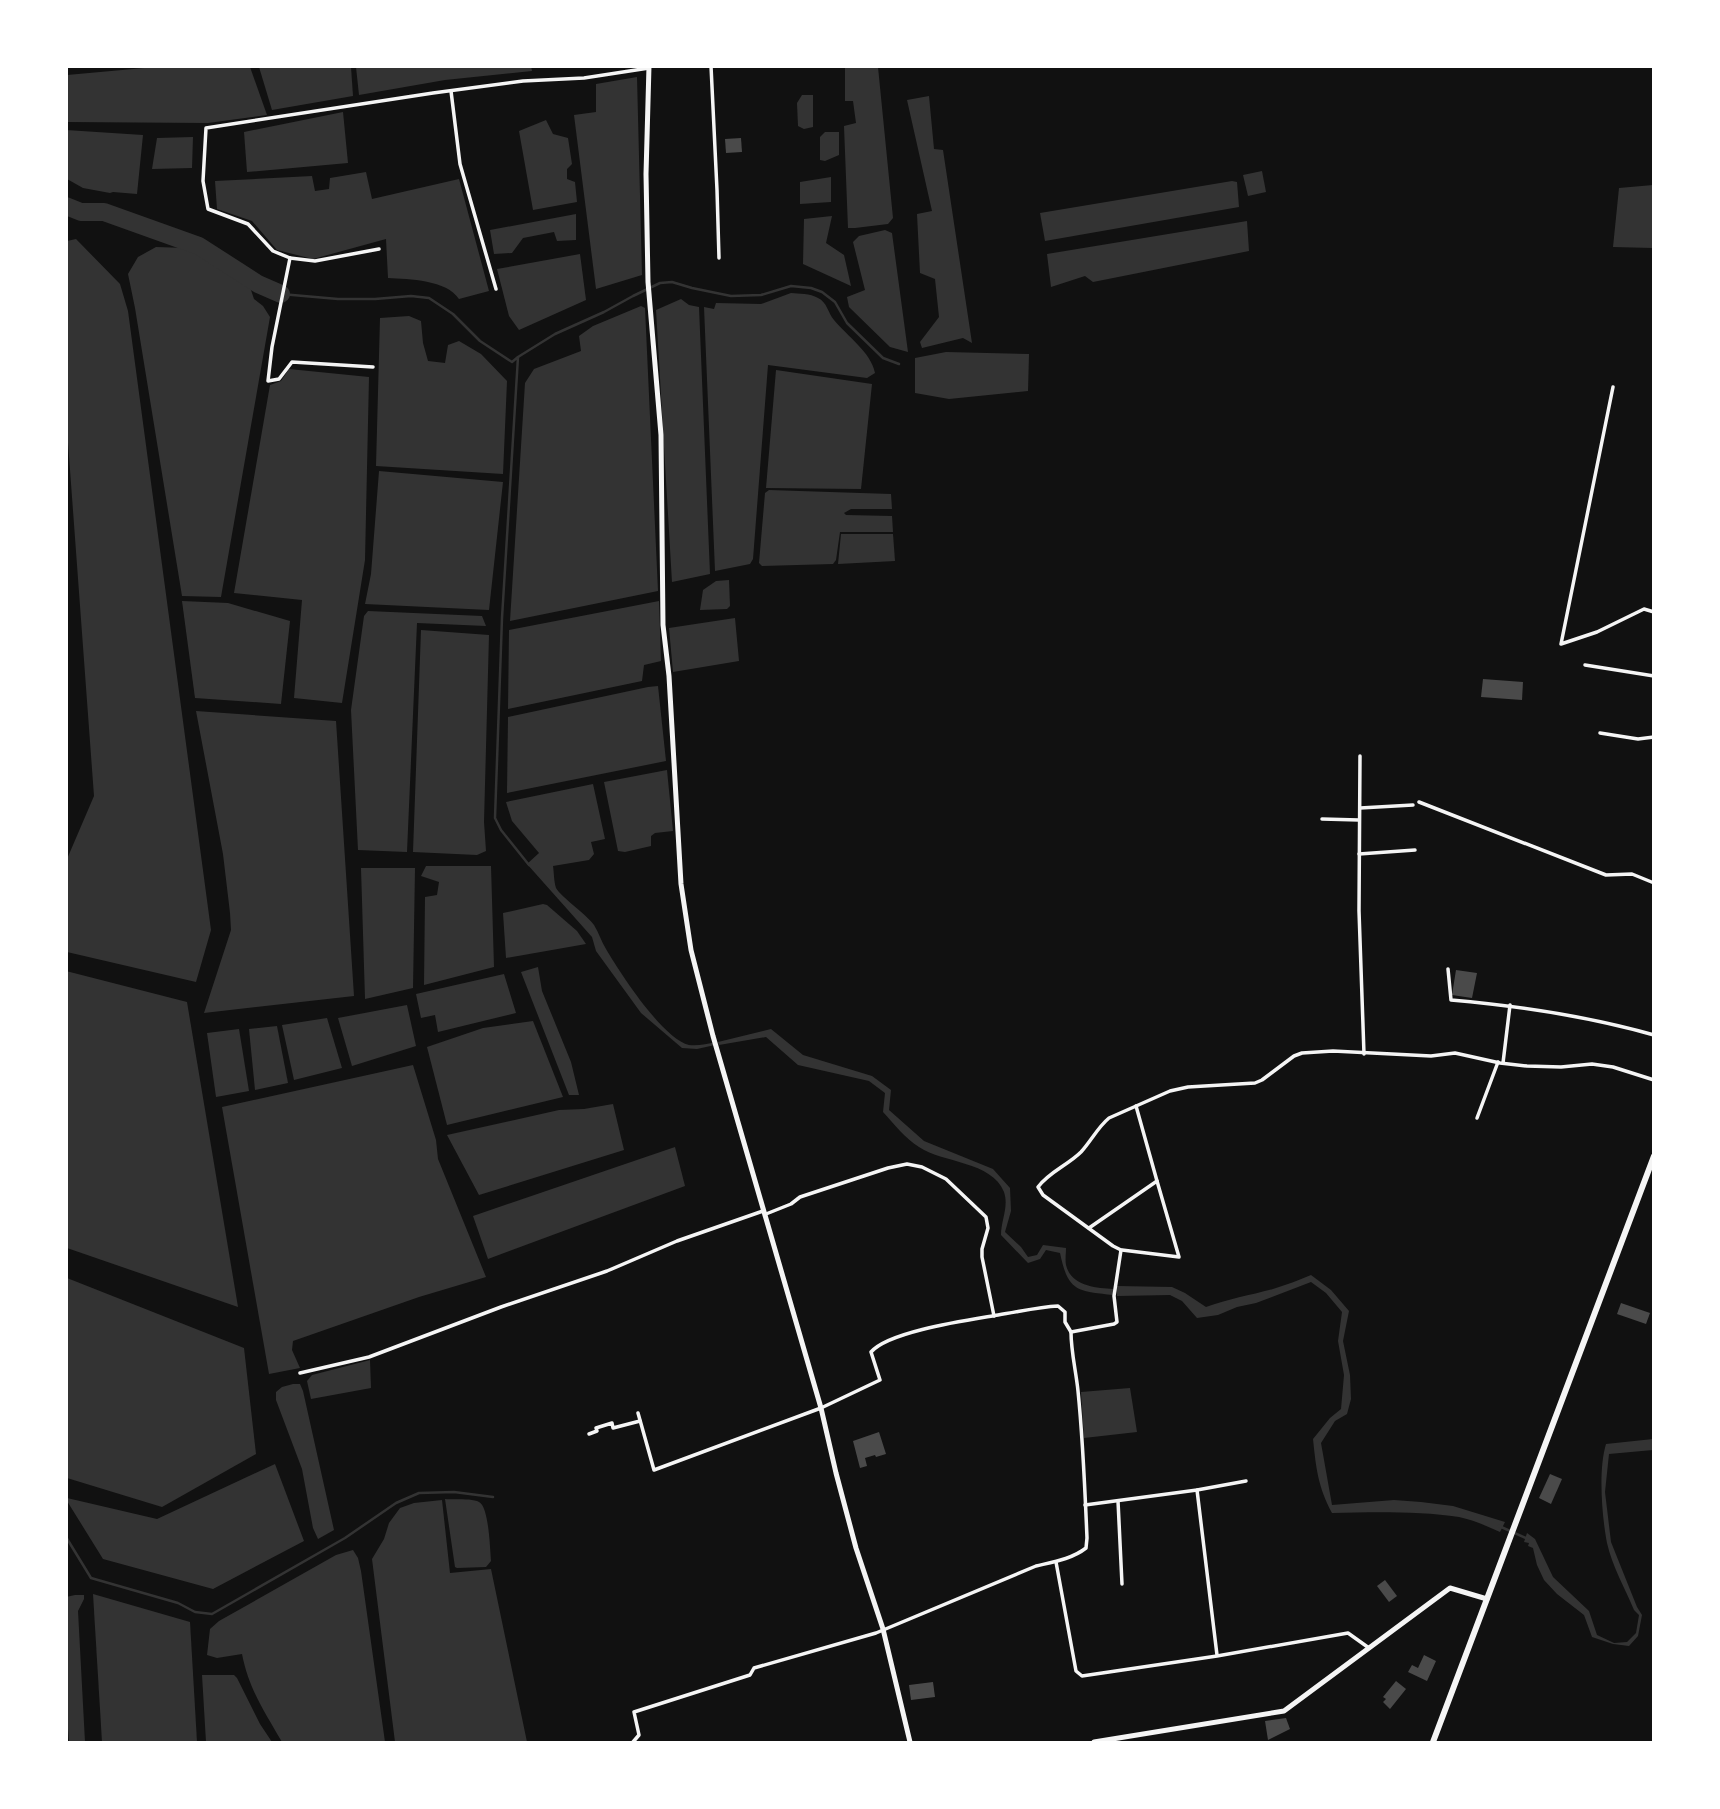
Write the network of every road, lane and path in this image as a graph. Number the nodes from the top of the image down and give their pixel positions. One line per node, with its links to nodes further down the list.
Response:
1 (711, 66): 6 (street)
2 (649, 67): 3 (street); 34 (street)
3 (451, 90): 5 (street); 7 (street)
4 (379, 249): 5 (street)
5 (290, 258): 8 (street)
6 (719, 258)
7 (496, 289)
8 (373, 367)
9 (1613, 387): 10 (street)
10 (1654, 612)
11 (1585, 665): 12 (street)
12 (1654, 676)
13 (1600, 733): 14 (street)
14 (1654, 737)
15 (1360, 756): 18 (street)
16 (1419, 802): 23 (street)
17 (1413, 804): 18 (street)
18 (1360, 808): 20 (street)
19 (1322, 819): 20 (street)
20 (1359, 820): 22 (street)
21 (1415, 850): 22 (street)
22 (1359, 854): 27 (street)
23 (1654, 883)
24 (1448, 969): 25 (street)
25 (1510, 1005): 26 (street); 28 (street)
26 (1654, 1035)
27 (1364, 1054): 28 (street); 30 (street)
28 (1500, 1063): 29 (street); 31 (street)
29 (1654, 1080)
30 (1136, 1106): 33 (street); 35 (street)
31 (1477, 1118)
32 (1654, 1157): 50 (main road)
33 (1157, 1181): 35 (street); 36 (street)
34 (765, 1212): 37 (street); 39 (street); 40 (street)
35 (1089, 1228): 36 (street)
36 (1121, 1250): 38 (street)
37 (994, 1316): 38 (street); 40 (street)
38 (1071, 1332): 47 (street)
39 (300, 1373)
40 (821, 1408): 42 (street); 51 (street)
41 (638, 1413): 42 (street)
42 (640, 1421): 43 (street)
43 (589, 1434)
44 (1246, 1481): 45 (street)
45 (1197, 1490): 46 (street); 53 (street)
46 (1118, 1501): 47 (street); 49 (street)
47 (1085, 1505): 48 (street)
48 (1056, 1562): 51 (street); 53 (street)
49 (1122, 1584)
50 (1487, 1599): 52 (street); 57 (main road)
51 (883, 1629): 54 (street); 55 (street)
52 (1369, 1648): 53 (street); 56 (street)
53 (1217, 1656)
54 (633, 1742)
55 (910, 1742)
56 (1094, 1742)
57 (1433, 1742)

